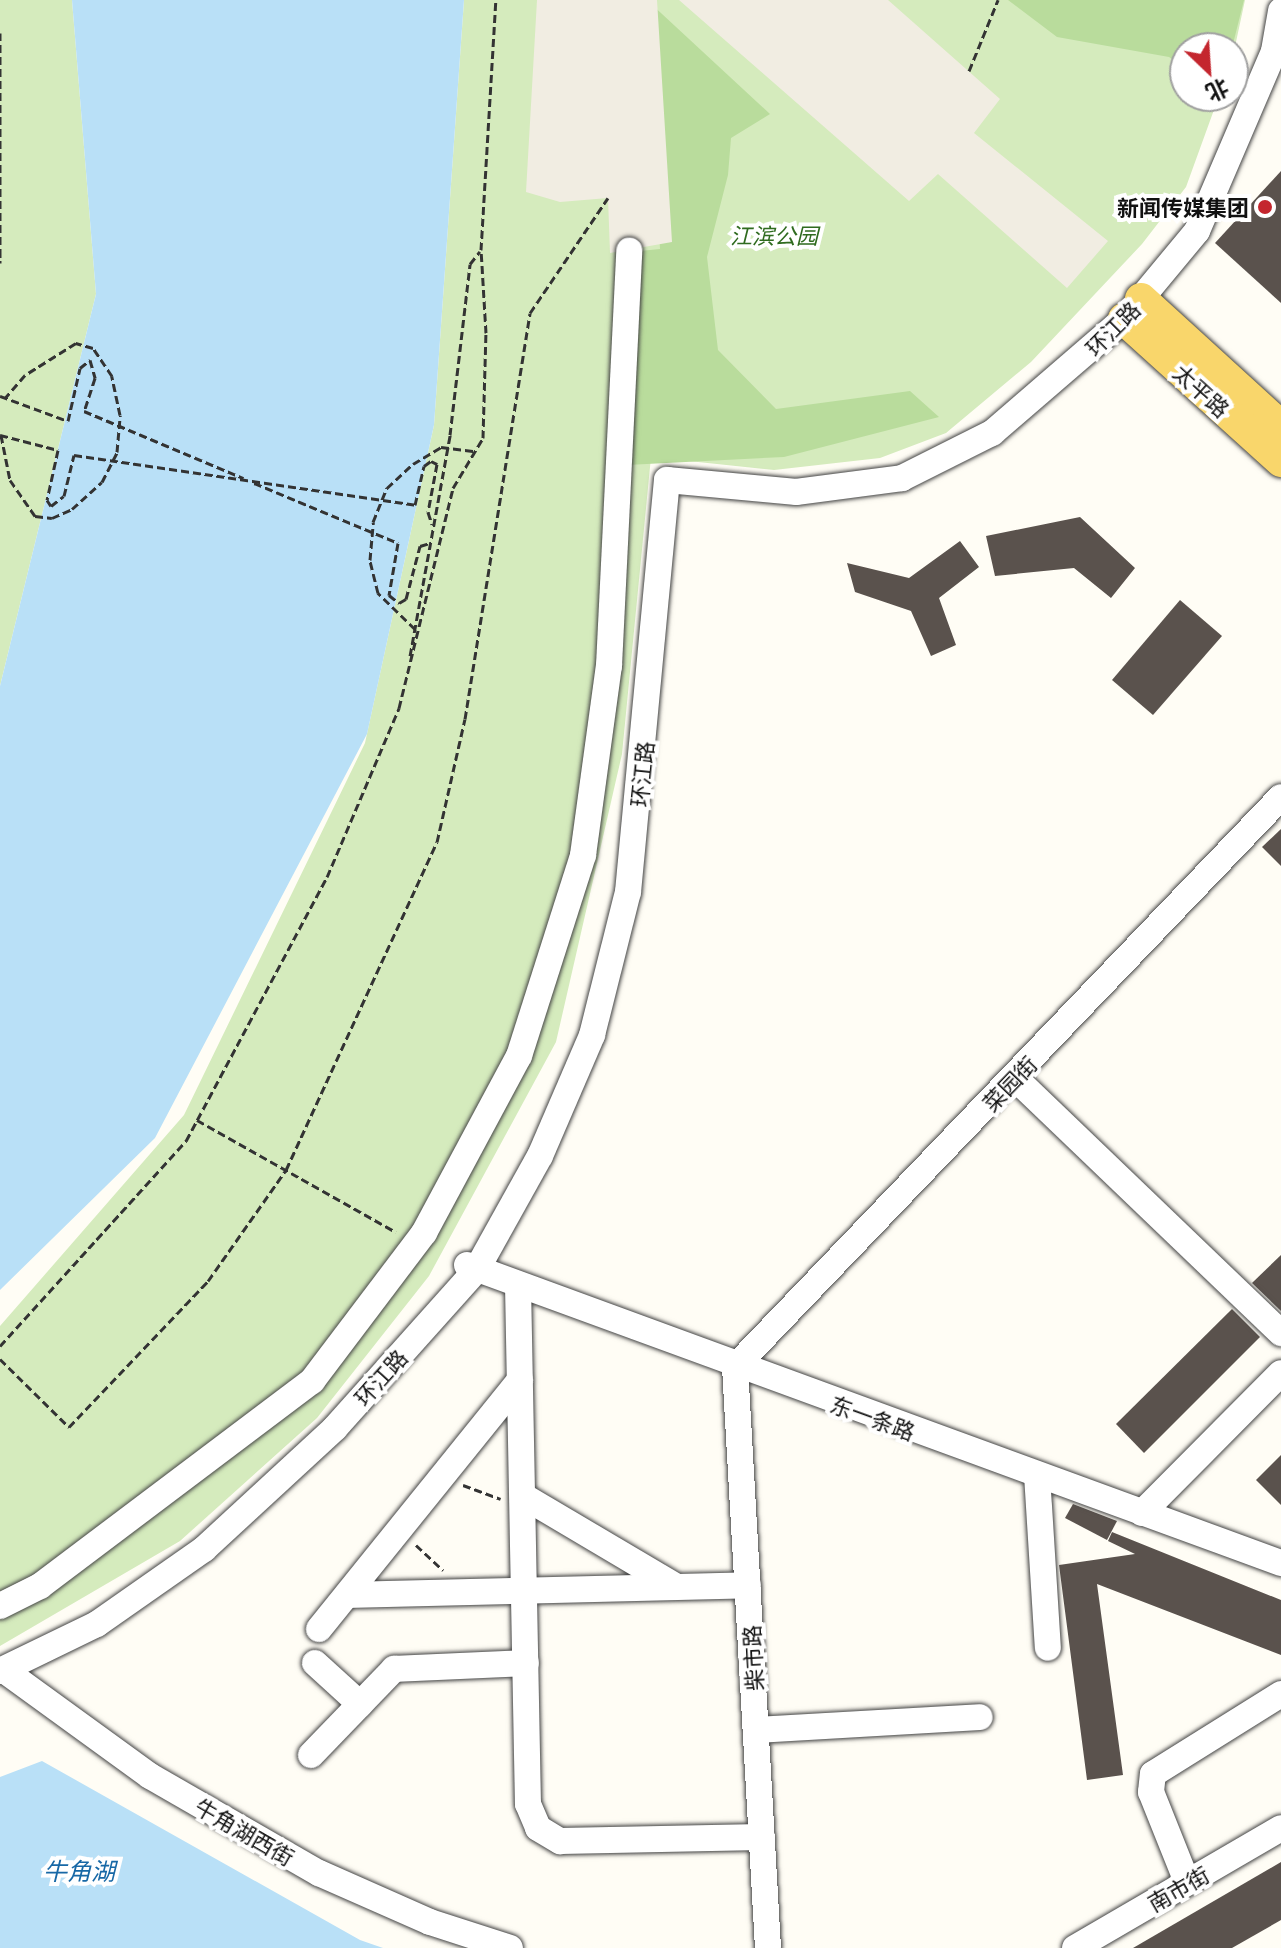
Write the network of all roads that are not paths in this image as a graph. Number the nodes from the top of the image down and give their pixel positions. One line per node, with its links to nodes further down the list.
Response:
1 (1281, 11): 3 (street, 环江路)
2 (629, 250): 22 (street)
3 (1132, 309): 4 (main road, 太平路); 5 (main road, 太平路); 8 (street, 环江路)
4 (1281, 427)
5 (1281, 461)
6 (1281, 797): 7 (street, 菜园街)
7 (1014, 1077): 10 (street); 11 (street, 菜园街)
8 (472, 1267): 9 (street, 东一条路); 27 (street, 环江路)
9 (518, 1285): 11 (street, 东一条路); 13 (street)
10 (1281, 1333)
11 (735, 1367): 14 (street, 东一条路); 18 (street, 柴市路)
12 (1281, 1373): 16 (street)
13 (520, 1380): 15 (street); 21 (street)
14 (1037, 1475): 16 (street, 东一条路); 24 (street)
15 (523, 1502): 19 (street); 20 (street)
16 (1142, 1513): 17 (street, 东一条路)
17 (1279, 1560)
18 (748, 1585): 19 (street); 31 (street, 柴市路)
19 (675, 1586): 20 (street)
20 (525, 1590): 21 (street); 26 (street)
21 (348, 1595): 23 (street)
22 (0, 1606)
23 (319, 1629)
24 (1048, 1648)
25 (315, 1663): 29 (street)
26 (526, 1663): 29 (street); 34 (street)
27 (2, 1670): 36 (street, 牛角湖西街)
28 (1281, 1694): 35 (street)
29 (360, 1704): 32 (street)
30 (980, 1717): 31 (street)
31 (756, 1730): 34 (street, 柴市路)
32 (311, 1755)
33 (1281, 1828): 35 (street, 南市街)
34 (762, 1837): 37 (street, 柴市路)
35 (1187, 1882): 38 (street, 南市街)
36 (510, 1948)
37 (768, 1948)
38 (1075, 1948)

